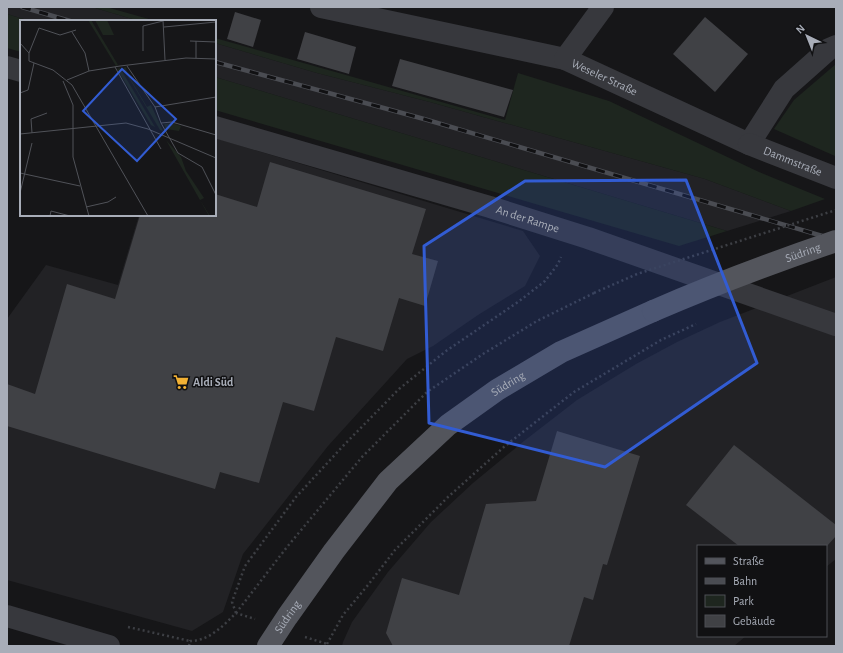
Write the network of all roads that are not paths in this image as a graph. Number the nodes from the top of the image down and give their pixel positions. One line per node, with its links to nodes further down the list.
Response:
1 (321, 7): 4 (street, Weseler Straße)
2 (603, 7): 4 (street)
3 (836, 46): 8 (street)
4 (565, 59): 8 (street, Weseler Straße)
5 (7, 67): 6 (street)
6 (20, 71)
7 (216, 127): 11 (street, An der Rampe)
8 (749, 144): 9 (street, Dammstraße)
9 (836, 178)
10 (836, 241): 14 (main road, Südring, bridge)
11 (836, 325)
12 (7, 616): 13 (street)
13 (110, 646)
14 (268, 646)

